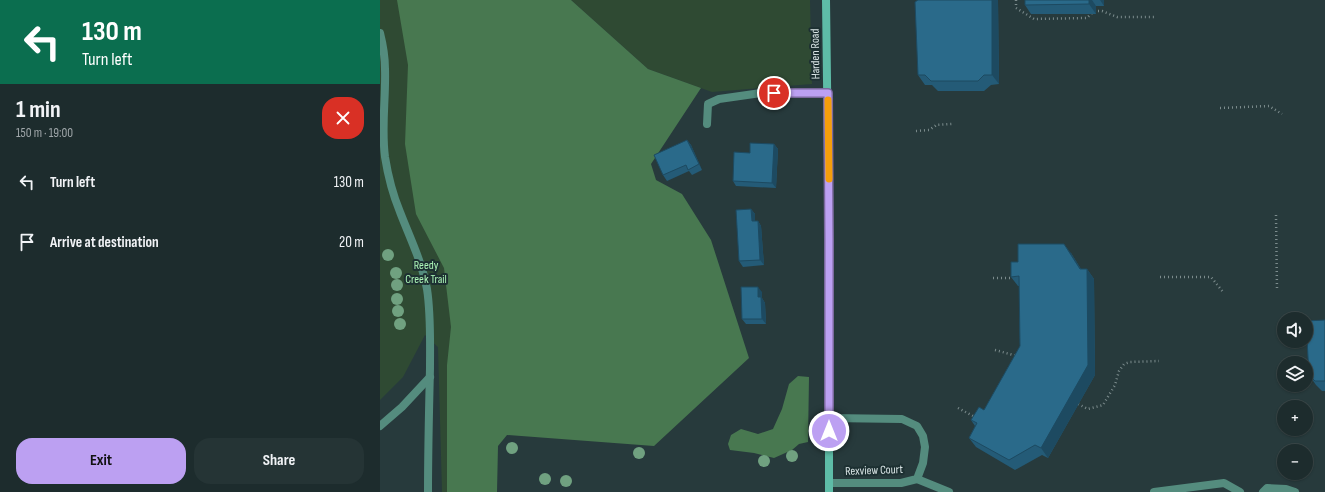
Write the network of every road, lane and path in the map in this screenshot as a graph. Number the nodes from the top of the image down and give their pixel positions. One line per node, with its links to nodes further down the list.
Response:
1 (826, 0): 5 (street, Harden Road)
2 (1016, 0): 3 (path)
3 (1154, 17)
4 (380, 33): 20 (street)
5 (828, 93): 8 (street); 23 (street, Harden Road)
6 (1220, 108): 7 (path)
7 (1282, 114)
8 (707, 124)
9 (952, 124): 10 (path)
10 (916, 132)
11 (1276, 216): 15 (path)
12 (1160, 277): 16 (path)
13 (993, 278): 14 (path)
14 (1017, 278)
15 (1277, 290)
16 (1223, 292)
17 (995, 350): 18 (path)
18 (1021, 358)
19 (1159, 361): 21 (path)
20 (430, 376): 25 (street); 28 (street)
21 (1078, 404)
22 (958, 408): 24 (path)
23 (829, 418): 26 (street, Rexview Court); 27 (street, Harden Road)
24 (976, 418)
25 (380, 426)
26 (918, 479): 27 (street, Rexview Court); 30 (street)
27 (829, 483): 29 (street, Harden Road)
28 (428, 492)
29 (829, 492)
30 (949, 492)
31 (1154, 492): 32 (street)
32 (1240, 492)
33 (1263, 492): 34 (street)
34 (1294, 492)

